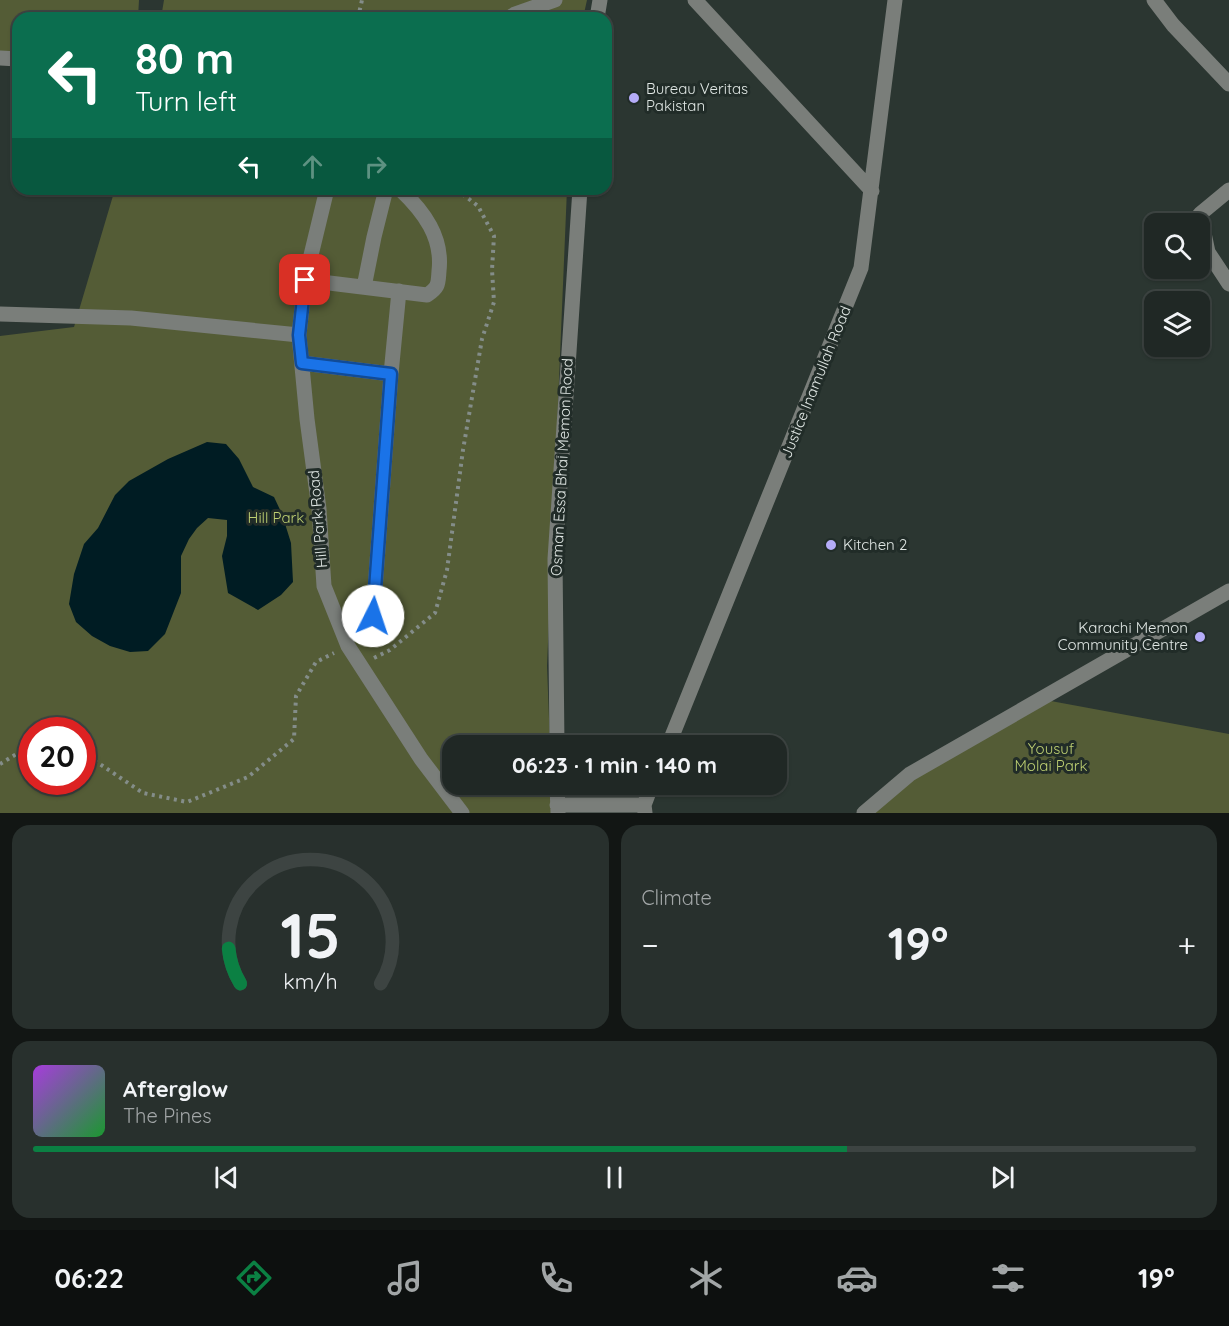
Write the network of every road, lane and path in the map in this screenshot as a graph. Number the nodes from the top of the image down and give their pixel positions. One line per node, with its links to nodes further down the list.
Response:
1 (555, 0): 5 (street)
2 (694, 0): 8 (street)
3 (895, 0): 8 (street, Justice Inamullah Road)
4 (1154, 0): 6 (street)
5 (521, 12)
6 (1229, 84)
7 (1229, 190): 15 (street)
8 (872, 191): 27 (street, Justice Inamullah Road)
9 (326, 195): 14 (street, Hill Park Road)
10 (384, 195): 16 (street)
11 (406, 195): 17 (street)
12 (464, 195): 25 (path)
13 (580, 195): 26 (street, Osman Essa Bhai Memon Road)
14 (305, 280): 16 (street); 19 (street, Hill Park Road)
15 (1229, 284)
16 (364, 287): 17 (street)
17 (399, 291): 21 (street)
18 (0, 314): 19 (street)
19 (299, 335): 20 (street, Hill Park Road)
20 (302, 363): 21 (street); 24 (street, Hill Park Road)
21 (391, 374): 23 (street)
22 (1229, 591): 34 (street)
23 (373, 616)
24 (348, 646): 25 (street, Hill Park Road); 29 (path)
25 (360, 665): 33 (street, Hill Park Road)
26 (557, 735)
27 (672, 735)
28 (18, 753): 30 (path)
29 (96, 761)
30 (0, 764)
31 (558, 809): 32 (street)
32 (644, 809)
33 (462, 813)
34 (864, 813)

